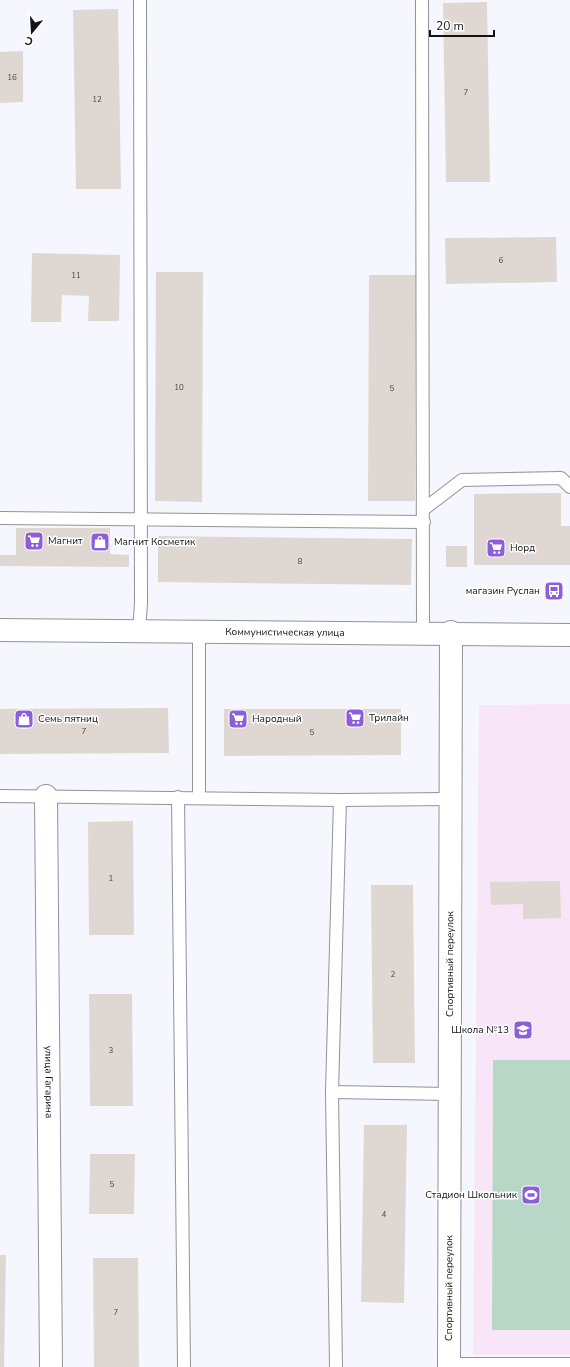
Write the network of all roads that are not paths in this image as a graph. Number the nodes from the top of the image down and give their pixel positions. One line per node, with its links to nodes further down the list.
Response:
1 (140, 0): 6 (lane)
2 (422, 0): 4 (lane)
3 (570, 487): 4 (lane)
4 (424, 509): 7 (lane)
5 (0, 518): 6 (lane)
6 (140, 519): 7 (lane); 9 (lane)
7 (424, 522): 12 (lane)
8 (0, 630): 9 (street, Коммунистическая улица)
9 (139, 631): 10 (street, Коммунистическая улица)
10 (200, 632): 12 (street, Коммунистическая улица); 17 (lane)
11 (451, 632): 12 (street, Коммунистическая улица); 13 (street, Коммунистическая улица); 18 (street, Спортивный переулок)
12 (423, 633)
13 (570, 635)
14 (0, 796): 15 (lane)
15 (46, 796): 16 (lane); 24 (street, улица Гагарина)
16 (178, 797): 17 (lane); 25 (lane)
17 (199, 798): 19 (lane)
18 (451, 799): 19 (lane); 21 (street, Спортивный переулок)
19 (340, 800): 20 (lane)
20 (332, 1092): 21 (lane); 26 (lane)
21 (450, 1094): 23 (street, Спортивный переулок)
22 (570, 1364): 23 (lane)
23 (449, 1365)
24 (51, 1367)
25 (184, 1367)
26 (336, 1367)

